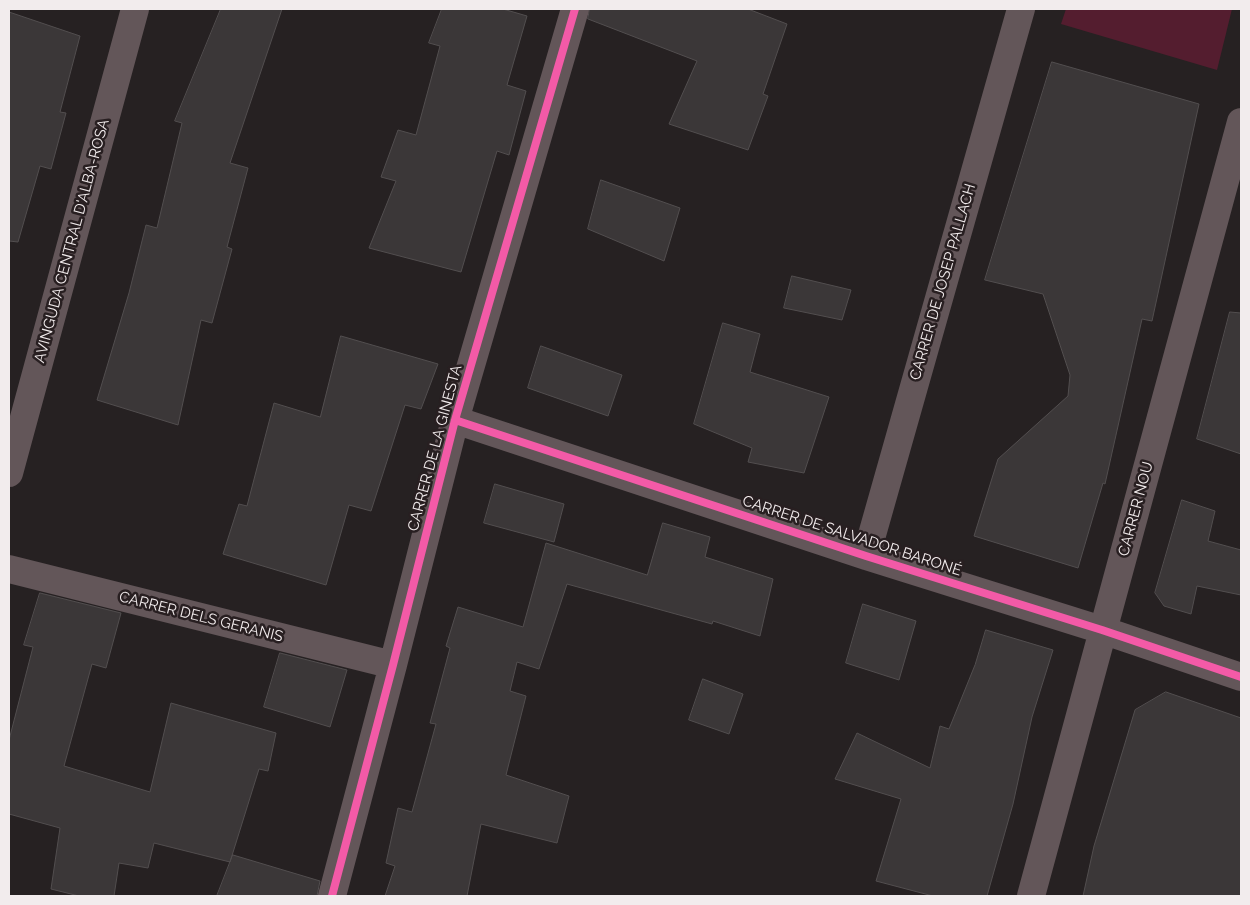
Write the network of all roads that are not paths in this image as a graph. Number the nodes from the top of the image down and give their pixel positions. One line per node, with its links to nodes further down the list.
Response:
1 (135, 9): 6 (street, AVINGUDA CENTRAL D'ALBA-ROSA)
2 (575, 9): 5 (street, CARRER DE LA GINESTA)
3 (1021, 9): 7 (street, CARRER DE JOSEP PALLACH)
4 (1241, 122): 9 (street, CARRER NOU)
5 (455, 420): 7 (street, CARRER DE SALVADOR BARONÉ); 10 (street, CARRER DE LA GINESTA)
6 (9, 473)
7 (866, 556): 9 (street, CARRER DE SALVADOR BARONÉ)
8 (9, 568): 10 (street, CARRER DELS GERANIS)
9 (1102, 630): 11 (street, CARRER DE SALVADOR BARONÉ); 13 (street, CARRER NOU)
10 (393, 665): 12 (street, CARRER DE LA GINESTA)
11 (1241, 677)
12 (332, 896)
13 (1031, 896)

